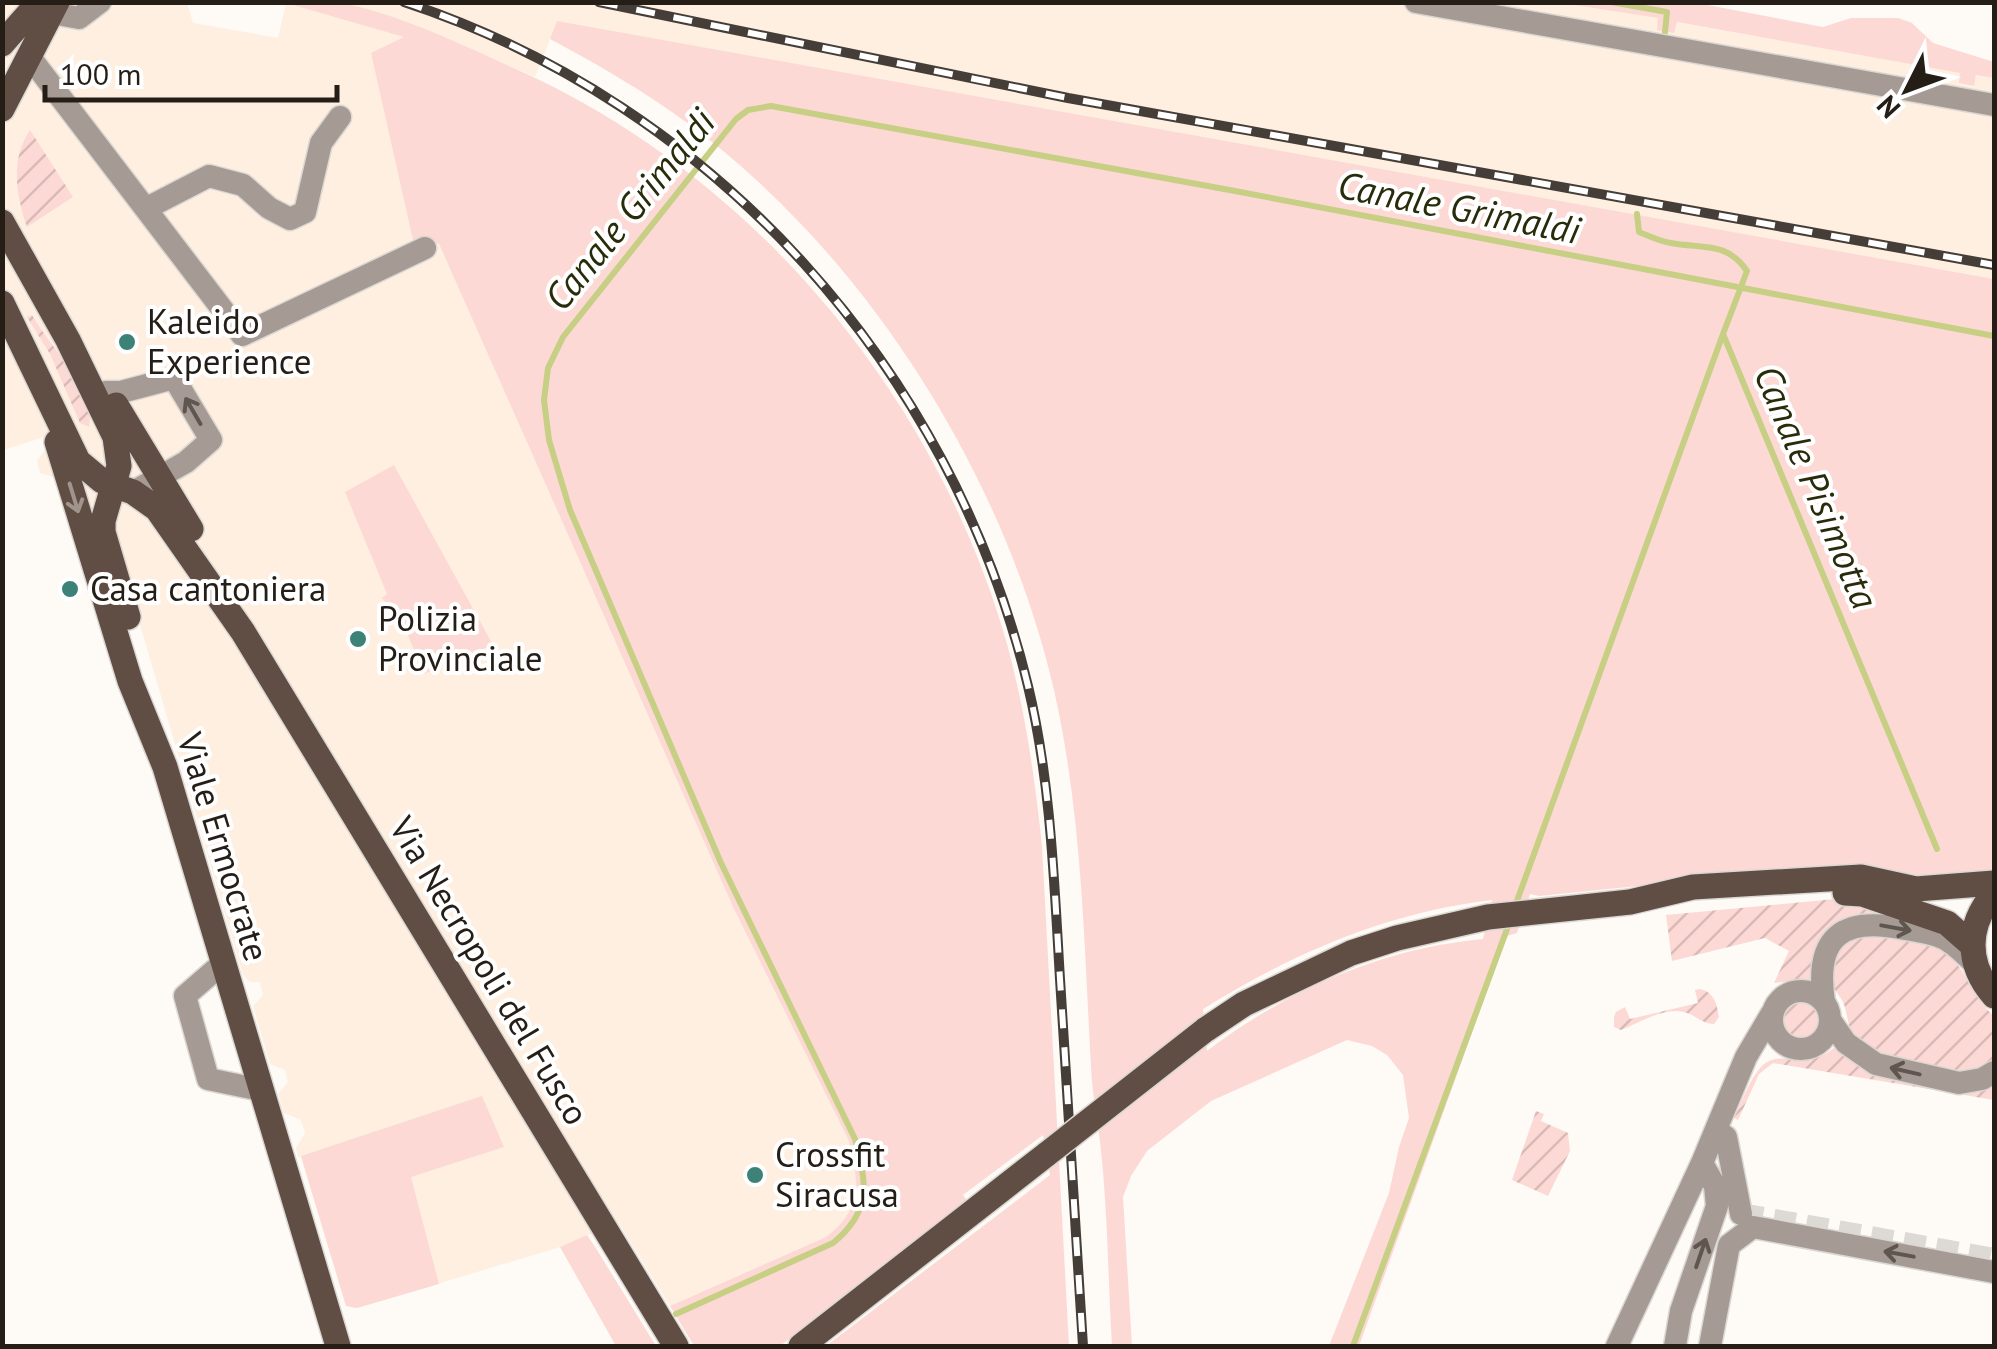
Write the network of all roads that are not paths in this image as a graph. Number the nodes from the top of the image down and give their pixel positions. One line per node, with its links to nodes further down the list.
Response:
1 (100, 2): 3 (street)
2 (1416, 2): 7 (street)
3 (49, 6): 4 (main road); 5 (main road)
4 (2, 44)
5 (29, 56): 6 (main road); 10 (street)
6 (4, 100)
7 (1994, 105)
8 (340, 116): 10 (street)
9 (2, 200): 11 (main road)
10 (147, 208): 12 (street)
11 (7, 228): 16 (main road)
12 (425, 248)
13 (2, 303): 14 (main road)
14 (10, 329): 15 (main road)
15 (36, 370): 17 (main road); 21 (main road, Viale Ermocrate, one-way to 21)
16 (104, 400): 17 (main road); 18 (main road); 18 (street, one-way to 16); 19 (main road)
17 (66, 436): 19 (main road)
18 (160, 478): 19 (street); 20 (main road)
19 (118, 495): 20 (main road); 21 (main road)
20 (242, 632): 39 (main road, Via Necropoli del Fusco)
21 (166, 767): 26 (main road, Viale Ermocrate)
22 (1994, 883): 24 (main road)
23 (1994, 893): 25 (main road)
24 (1630, 902): 25 (main road); 40 (main road, bridge)
25 (1973, 954): 27 (main road); 28 (street, one-way to 25)
26 (223, 964): 33 (main road, Viale Ermocrate); 33 (street)
27 (1994, 996)
28 (1827, 1011): 29 (street); 30 (street); 31 (street, one-way to 28)
29 (1772, 1013): 30 (street); 32 (street)
30 (1787, 1046): 32 (street)
31 (1994, 1072)
32 (1736, 1085): 34 (street)
33 (261, 1090): 38 (main road, Viale Ermocrate)
34 (1716, 1130): 35 (street); 36 (street)
35 (1702, 1162): 41 (street); 42 (street, one-way to 35)
36 (1742, 1214)
37 (1994, 1272): 43 (street, one-way to 43)
38 (338, 1346)
39 (676, 1346)
40 (801, 1346)
41 (1617, 1346)
42 (1676, 1346)
43 (1710, 1346)

